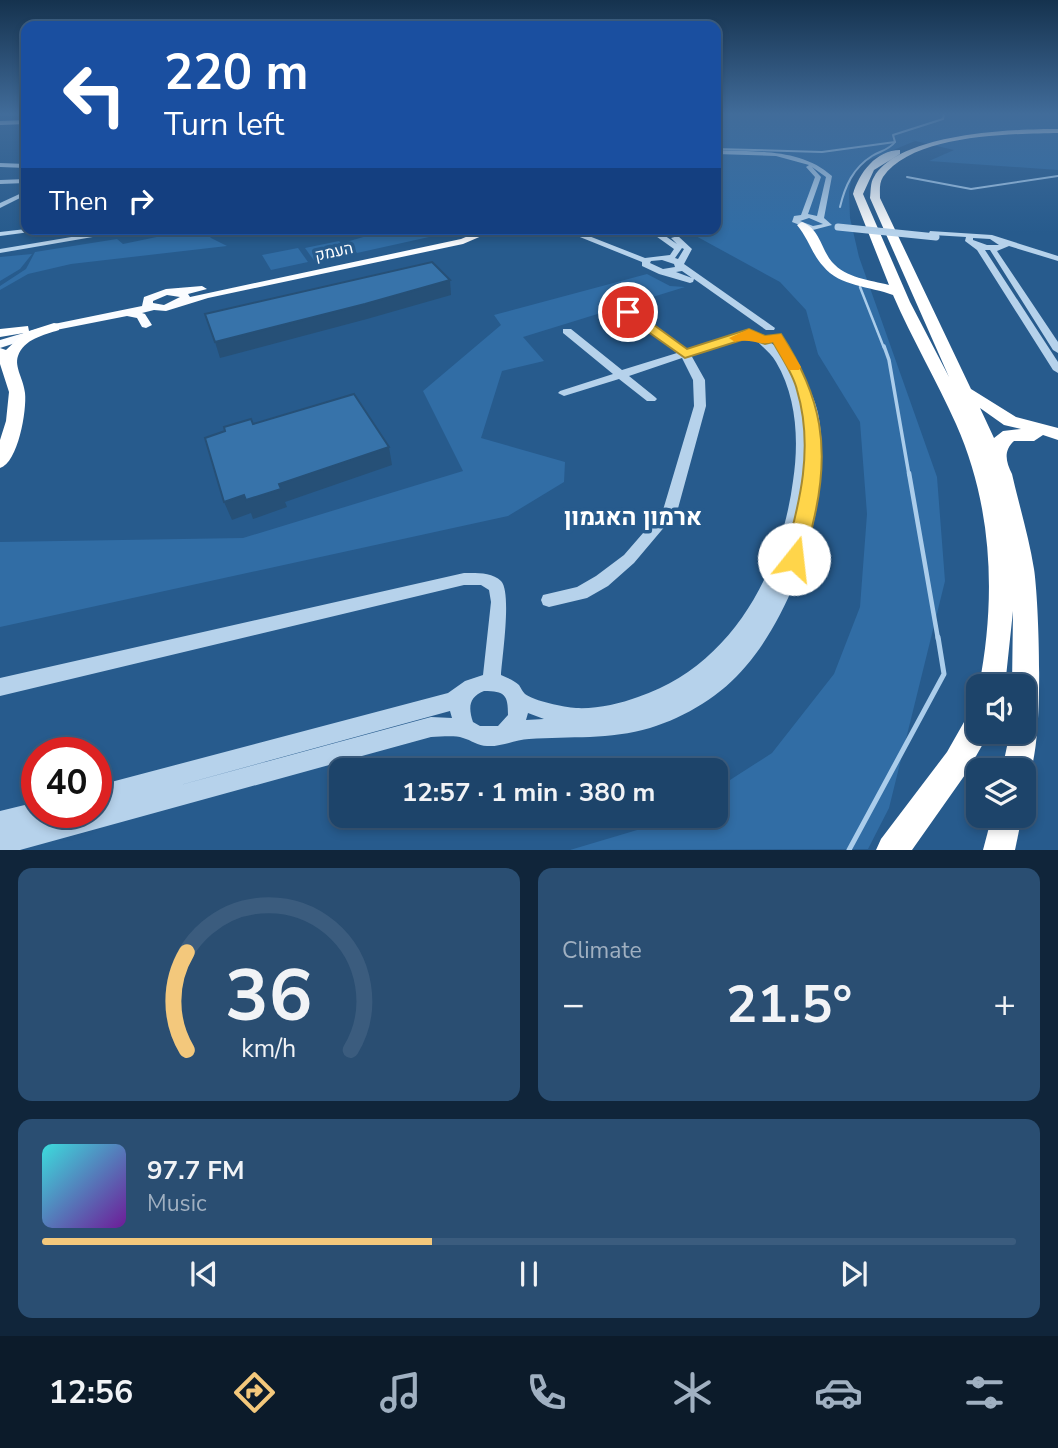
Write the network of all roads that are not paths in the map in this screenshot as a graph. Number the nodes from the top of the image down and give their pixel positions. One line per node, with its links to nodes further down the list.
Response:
1 (722, 154): 15 (street)
2 (726, 154): 16 (street)
3 (897, 154): 35 (highway)
4 (913, 154): 56 (highway)
5 (0, 164): 6 (street)
6 (21, 166)
7 (21, 181): 8 (street)
8 (0, 182)
9 (21, 196): 10 (street)
10 (10, 202): 11 (street); 12 (street)
11 (21, 202)
12 (0, 203)
13 (21, 204): 14 (street)
14 (0, 214)
15 (803, 221): 16 (street); 37 (highway)
16 (823, 223): 26 (street, bridge); 35 (highway)
17 (21, 232): 18 (street)
18 (0, 234)
19 (98, 235): 29 (street)
20 (456, 235): 36 (main road, העמק)
21 (478, 235): 39 (main road, העמק)
22 (581, 235): 30 (street)
23 (593, 235): 30 (street)
24 (659, 235): 28 (street)
25 (668, 235): 33 (street)
26 (971, 240): 27 (street); 54 (street)
27 (1000, 245): 32 (street); 51 (street)
28 (678, 248): 30 (street); 31 (street)
29 (0, 251)
30 (644, 257): 31 (street); 34 (street)
31 (660, 257): 33 (street)
32 (1058, 260)
33 (681, 265): 34 (street); 48 (street)
34 (667, 272): 48 (street)
35 (891, 272): 37 (highway)
36 (179, 292): 38 (main road, העמק); 39 (main road)
37 (900, 293): 64 (highway)
38 (150, 303): 39 (main road, העמק); 42 (main road); 46 (main road)
39 (179, 304)
40 (643, 308): 41 (street)
41 (628, 312): 43 (street); 52 (street)
42 (102, 316): 44 (main road); 45 (main road)
43 (613, 316)
44 (146, 325)
45 (54, 327): 50 (main road); 53 (highway)
46 (23, 328): 49 (highway)
47 (567, 331): 55 (street)
48 (761, 333): 52 (street); 69 (street); 71 (street)
49 (0, 335)
50 (0, 344)
51 (1058, 350)
52 (685, 354): 55 (street); 63 (street)
53 (4, 358): 62 (highway)
54 (1058, 370)
55 (622, 375): 57 (street); 58 (street)
56 (958, 377): 59 (highway); 61 (highway)
57 (564, 393)
58 (651, 399)
59 (1058, 434)
60 (1058, 440): 61 (highway)
61 (997, 458): 65 (highway)
62 (0, 462)
63 (549, 600)
64 (993, 674)
65 (1025, 674)
66 (491, 681): 67 (street); 68 (street); 69 (street)
67 (0, 687)
68 (466, 692): 70 (street); 73 (street)
69 (516, 699): 71 (street)
70 (465, 728): 71 (street); 77 (street)
71 (506, 732)
72 (967, 744): 78 (highway)
73 (112, 793)
74 (21, 816): 75 (street)
75 (0, 822)
76 (1004, 828): 79 (highway)
77 (0, 844)
78 (892, 849)
79 (999, 849)

